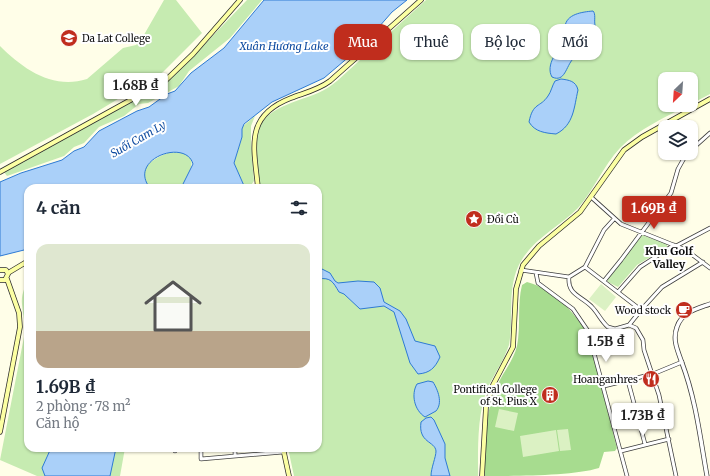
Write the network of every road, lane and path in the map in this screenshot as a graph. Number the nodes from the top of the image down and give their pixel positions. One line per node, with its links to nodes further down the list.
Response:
1 (240, 0): 7 (main road)
2 (421, 0): 8 (main road)
3 (710, 99): 9 (main road)
4 (710, 133): 5 (street)
5 (698, 144)
6 (683, 160): 12 (street)
7 (0, 172)
8 (258, 184)
9 (591, 197): 10 (street); 19 (main road)
10 (614, 219): 12 (street); 16 (street)
11 (710, 228): 13 (street)
12 (641, 233): 13 (street); 25 (street)
13 (675, 246): 14 (street); 26 (street)
14 (703, 262): 17 (street); 28 (street)
15 (24, 264): 20 (main road)
16 (585, 267): 22 (street); 25 (street)
17 (710, 268)
18 (0, 270): 20 (main road)
19 (521, 270): 21 (street); 43 (main road)
20 (8, 273): 23 (main road)
21 (536, 273): 22 (street); 33 (street)
22 (569, 276): 29 (street)
23 (7, 279): 24 (main road); 34 (main road)
24 (0, 280)
25 (604, 281): 26 (street)
26 (618, 292): 28 (street)
27 (710, 304): 30 (street)
28 (641, 310): 29 (street)
29 (629, 325): 31 (street)
30 (682, 362): 31 (street); 46 (street)
31 (653, 374): 32 (street); 35 (street)
32 (628, 381): 33 (street); 36 (street)
33 (604, 386): 37 (street)
34 (0, 432)
35 (669, 439): 36 (street); 45 (street)
36 (645, 444): 37 (street)
37 (621, 451): 44 (street)
38 (201, 452): 41 (street)
39 (264, 452): 41 (street)
40 (284, 452): 42 (main road)
41 (235, 455)
42 (290, 476)
43 (482, 476)
44 (627, 476)
45 (676, 476)
46 (707, 476)

